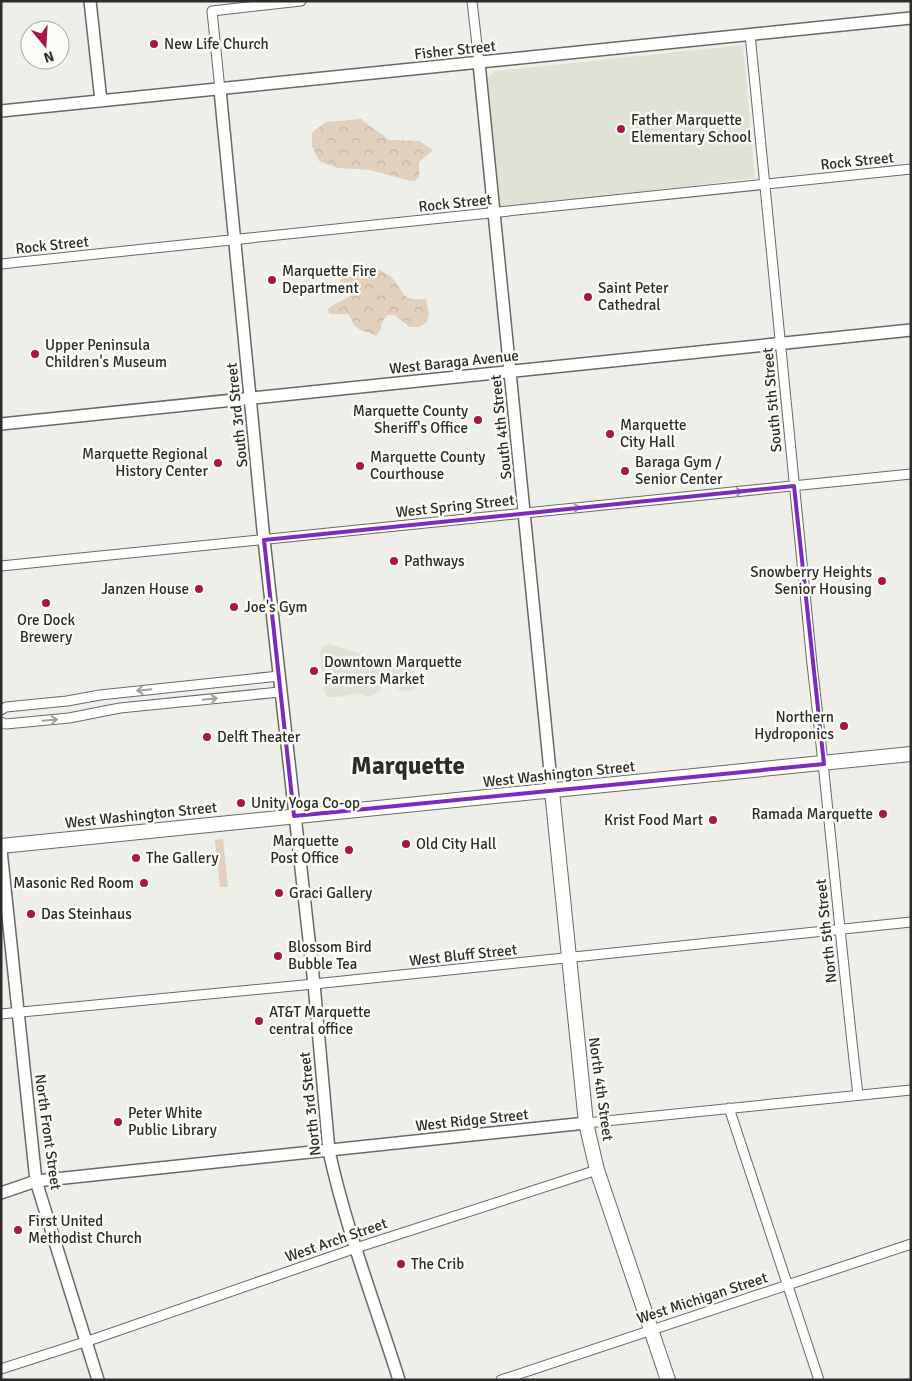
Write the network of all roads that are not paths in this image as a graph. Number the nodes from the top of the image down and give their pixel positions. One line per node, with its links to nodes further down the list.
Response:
1 (90, 1): 8 (street)
2 (301, 1): 7 (street, South 3rd Street)
3 (472, 1): 6 (street, South 4th Street)
4 (911, 18): 5 (street, Fisher Street)
5 (750, 34): 6 (street, Fisher Street); 11 (street, South 5th Street)
6 (479, 63): 7 (street, Fisher Street); 12 (street, South 4th Street)
7 (220, 90): 8 (street, Fisher Street); 13 (street, South 3rd Street)
8 (101, 101): 9 (street, Fisher Street)
9 (1, 111)
10 (911, 169): 11 (street, Rock Street)
11 (765, 184): 12 (street, Rock Street); 16 (street, South 5th Street)
12 (495, 213): 13 (street, Rock Street); 17 (street, South 4th Street)
13 (234, 240): 14 (street, Rock Street); 18 (street, South 3rd Street)
14 (1, 264)
15 (911, 330): 16 (street, West Baraga Avenue)
16 (780, 343): 17 (street, West Baraga Avenue); 21 (street, South 5th Street)
17 (511, 371): 18 (street, West Baraga Avenue); 22 (street, South 4th Street)
18 (251, 398): 19 (street, West Baraga Avenue); 23 (street, South 3rd Street)
19 (1, 424)
20 (911, 474): 21 (street, West Spring Street)
21 (794, 486): 22 (street, West Spring Street, one-way to 21); 30 (street, South 5th Street)
22 (524, 513): 23 (street, West Spring Street); 31 (street, South 4th Street)
23 (264, 540): 24 (street, West Spring Street); 25 (street, South 3rd Street)
24 (1, 566)
25 (279, 676): 26 (street, South 3rd Street); 27 (street, one-way to 27)
26 (280, 692): 28 (street, one-way to 26); 32 (street, South 3rd Street)
27 (1, 710)
28 (1, 722)
29 (911, 754): 30 (main road, West Washington Street)
30 (824, 764): 31 (main road, West Washington Street); 36 (street, North 5th Street)
31 (552, 791): 32 (main road, West Washington Street); 37 (main road, North 4th Street)
32 (294, 816): 33 (main road, West Washington Street); 38 (street, North 3rd Street)
33 (1, 846)
34 (1, 850): 39 (street, North Front Street)
35 (911, 922): 36 (street, West Bluff Street)
36 (839, 929): 37 (street, West Bluff Street); 42 (street, North 5th Street)
37 (569, 957): 38 (street, West Bluff Street); 44 (main road, North 4th Street)
38 (314, 984): 39 (street, West Bluff Street); 45 (street, North 3rd Street)
39 (18, 1012): 40 (street, West Bluff Street); 47 (street, North Front Street)
40 (1, 1014)
41 (911, 1090): 42 (street, West Ridge Street)
42 (858, 1095): 43 (street, West Ridge Street)
43 (729, 1108): 44 (street, West Ridge Street); 51 (street)
44 (586, 1123): 45 (street, West Ridge Street); 46 (main road, North 4th Street)
45 (329, 1151): 47 (street, West Ridge Street); 50 (street, North 3rd Street)
46 (597, 1170): 50 (street, West Arch Street); 52 (main road, North 4th Street)
47 (36, 1181): 48 (street, West Ridge Street); 53 (street, North Front Street)
48 (1, 1193)
49 (911, 1244): 51 (street, West Michigan Street)
50 (356, 1248): 53 (street, West Arch Street); 56 (street, North 3rd Street)
51 (788, 1284): 52 (street, West Michigan Street); 59 (street)
52 (651, 1330): 57 (street, West Michigan Street); 58 (main road, North 4th Street)
53 (86, 1342): 54 (street, West Arch Street); 55 (street, North Front Street)
54 (1, 1369)
55 (98, 1380)
56 (399, 1380)
57 (502, 1380)
58 (668, 1380)
59 (819, 1380)

